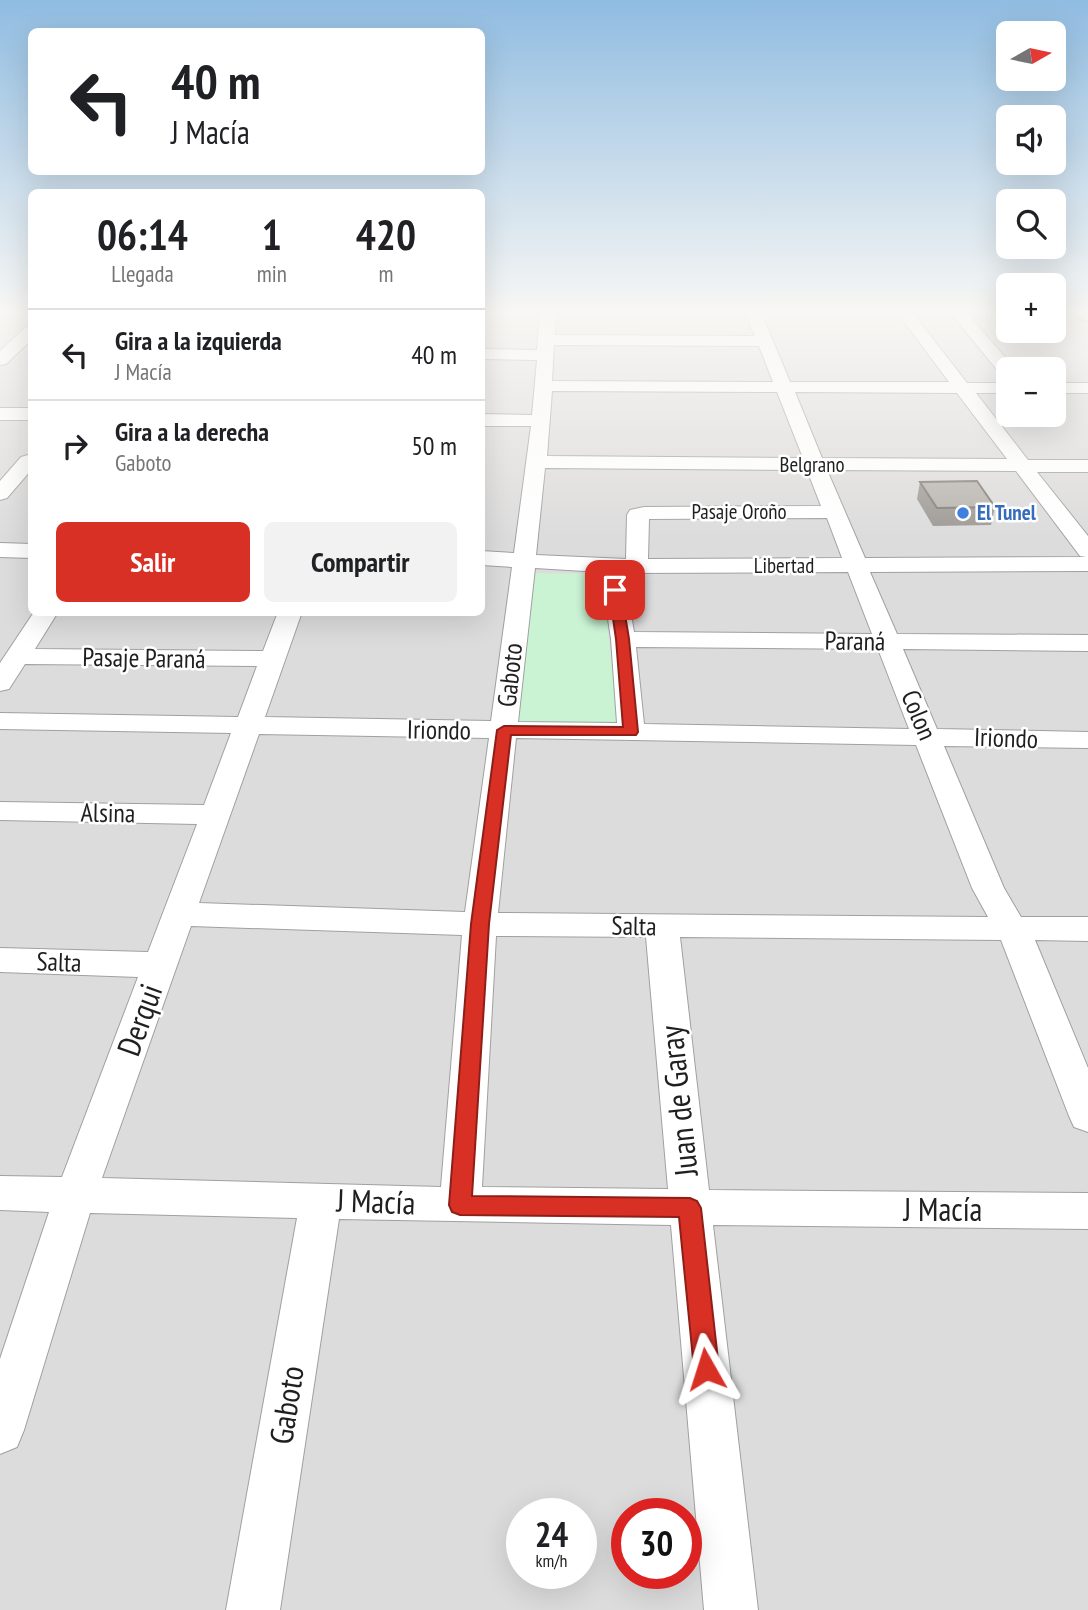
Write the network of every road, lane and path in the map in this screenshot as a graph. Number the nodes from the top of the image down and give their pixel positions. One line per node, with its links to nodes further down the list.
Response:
1 (544, 387): 11 (street, Gaboto)
2 (782, 387): 14 (street, Colon)
3 (962, 387): 15 (street)
4 (968, 387): 5 (street)
5 (996, 388)
6 (1066, 388): 7 (street)
7 (1088, 388)
8 (0, 414): 9 (street)
9 (28, 414)
10 (485, 420): 11 (street)
11 (541, 421): 13 (street, Gaboto)
12 (28, 461): 17 (street)
13 (536, 462): 14 (street, Belgrano); 23 (street, Gaboto)
14 (814, 465): 15 (street, Belgrano); 18 (street, Colon)
15 (1023, 465): 16 (street, Belgrano); 21 (street)
16 (1088, 466)
17 (0, 494)
18 (834, 512): 26 (street, Pasaje Oroño); 27 (street, Colon)
19 (0, 550): 20 (street)
20 (28, 551)
21 (1088, 551)
22 (485, 558): 23 (street, Libertad)
23 (523, 561): 25 (street, Libertad); 38 (street, Gaboto)
24 (1088, 564): 27 (street, Libertad)
25 (611, 566): 26 (street, Libertad); 30 (street)
26 (637, 566): 27 (street, Libertad)
27 (856, 566): 31 (street, Colon)
28 (43, 616): 33 (street)
29 (288, 616): 34 (street, Derqui)
30 (623, 639): 31 (street, Paraná); 39 (street)
31 (887, 641): 32 (street, Paraná); 40 (street, Colon)
32 (1088, 643)
33 (16, 656): 34 (street, Pasaje Paraná); 35 (street)
34 (272, 659): 37 (street, Derqui)
35 (0, 683)
36 (0, 721): 37 (street, Iriondo)
37 (249, 727): 38 (street, Iriondo); 43 (street, Derqui)
38 (504, 730): 39 (street, Iriondo); 45 (street, Gaboto)
39 (631, 732): 40 (street, Iriondo)
40 (928, 736): 41 (street, Iriondo); 47 (street, Colon)
41 (1088, 740)
42 (0, 811): 43 (street, Alsina)
43 (217, 815): 44 (street, Derqui)
44 (180, 914): 45 (street, Salta); 50 (street, Derqui)
45 (480, 924): 46 (street, Salta); 55 (street, Gaboto)
46 (662, 926): 47 (street, Salta); 56 (street, Juan de Garay)
47 (1010, 929): 48 (street, Salta); 51 (street, Colon)
48 (1088, 929)
49 (0, 960): 50 (street, Salta)
50 (161, 965): 53 (street, Derqui)
51 (1088, 1116)
52 (0, 1193): 53 (street, J Macía)
53 (76, 1193): 54 (street, J Macía); 58 (street, Derqui)
54 (321, 1201): 55 (street, J Macía); 59 (street, Gaboto)
55 (460, 1205): 56 (street, J Macía)
56 (690, 1208): 57 (street, J Macía); 60 (street, Juan de Garay)
57 (1088, 1211)
58 (0, 1430)
59 (253, 1610)
60 (731, 1610)

